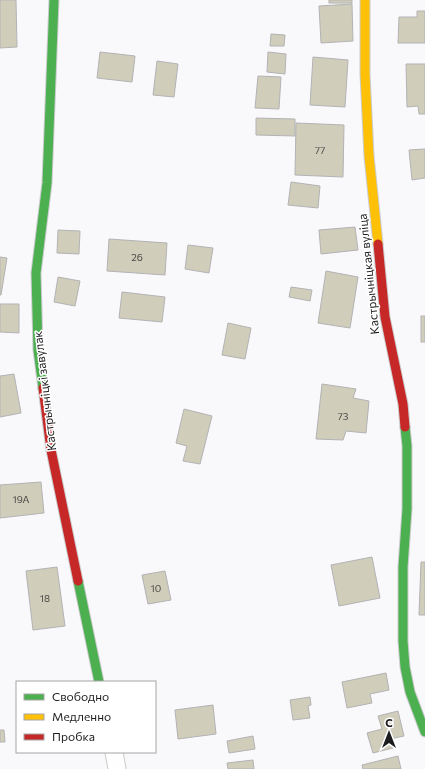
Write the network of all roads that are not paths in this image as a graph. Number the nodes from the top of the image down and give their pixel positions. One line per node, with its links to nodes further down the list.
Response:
1 (54, 0): 3 (street, Кастрычніцкі завулак)
2 (365, 0): 4 (street, Кастрычніцкая вуліца)
3 (99, 681)
4 (424, 728)
5 (114, 753): 6 (street)
6 (117, 769)

